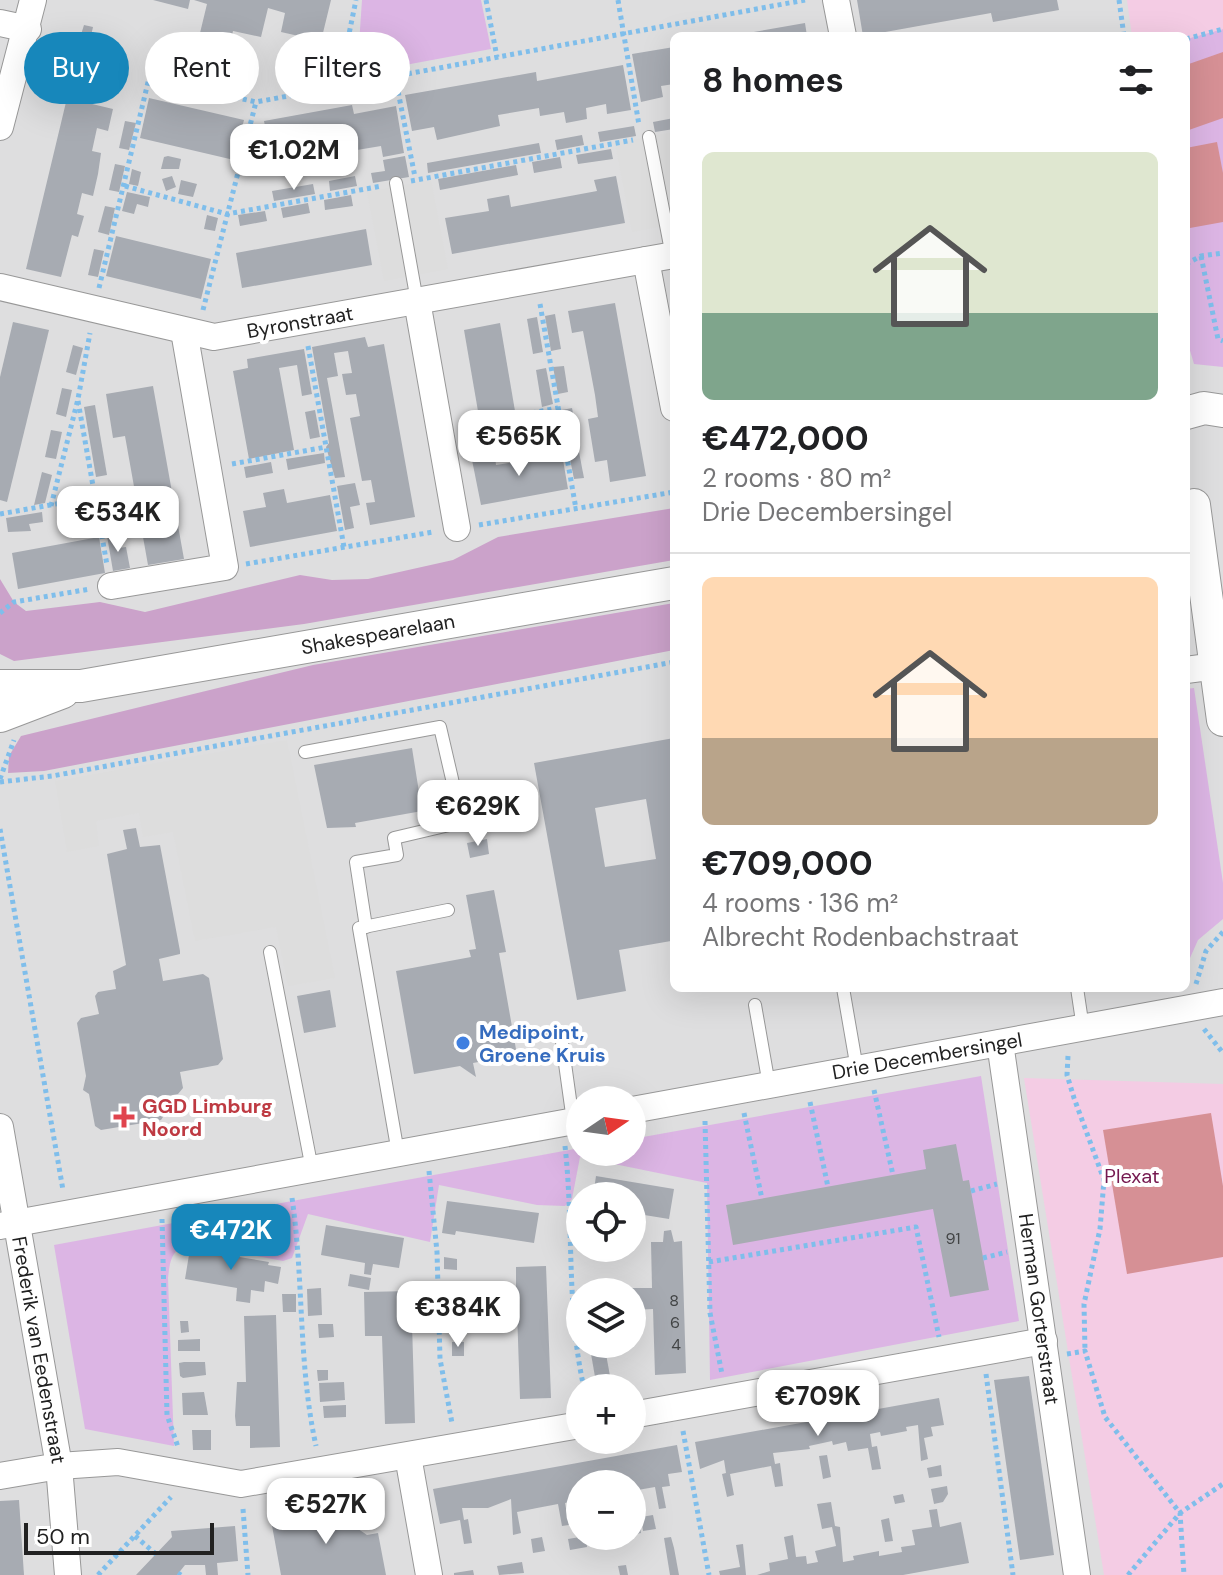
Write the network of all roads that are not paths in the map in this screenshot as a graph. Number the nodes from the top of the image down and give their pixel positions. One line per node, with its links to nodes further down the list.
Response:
1 (33, 0): 4 (street)
2 (836, 0): 5 (street)
3 (0, 23): 4 (street)
4 (28, 29): 6 (street)
5 (842, 32)
6 (0, 127)
7 (649, 137): 9 (lane)
8 (396, 183): 13 (lane)
9 (670, 240)
10 (670, 256): 11 (street, Byronstraat)
11 (646, 260): 13 (street, Byronstraat); 15 (street)
12 (0, 287): 14 (street, Byronstraat)
13 (417, 301): 14 (street, Byronstraat); 19 (street)
14 (190, 333): 21 (street)
15 (670, 387)
16 (1223, 411): 17 (street)
17 (1190, 412)
18 (1201, 504): 22 (street)
19 (457, 528)
20 (670, 584): 24 (street, Shakespearelaan)
21 (111, 586)
22 (1201, 668): 26 (street)
23 (0, 686): 24 (street, Shakespearelaan)
24 (81, 686): 25 (street, Shakespearelaan)
25 (0, 716)
26 (1223, 720)
27 (305, 752): 29 (lane)
28 (448, 910): 29 (lane)
29 (366, 927): 44 (lane)
30 (270, 952): 45 (lane)
31 (844, 992): 38 (lane)
32 (1077, 992): 35 (lane)
33 (1223, 1002): 35 (street, Drie Decembersingel)
34 (755, 1005): 39 (lane)
35 (1076, 1030): 37 (street, Drie Decembersingel)
36 (562, 1042): 40 (lane)
37 (1000, 1043): 38 (street, Drie Decembersingel); 47 (street, Herman Gorterstraat)
38 (863, 1068): 39 (street, Drie Decembersingel)
39 (769, 1085): 41 (street, Drie Decembersingel)
40 (568, 1086)
41 (646, 1107)
42 (566, 1122): 44 (street)
43 (0, 1127): 46 (street, Frederik van Eedenstraat)
44 (398, 1153): 45 (street)
45 (300, 1171): 46 (street)
46 (9, 1225): 51 (street, Frederik van Eedenstraat)
47 (1045, 1349): 48 (street); 55 (street, Herman Gorterstraat)
48 (646, 1412)
49 (566, 1428): 50 (street)
50 (408, 1456): 51 (street); 54 (street)
51 (59, 1466): 52 (street); 53 (street, Frederik van Eedenstraat)
52 (0, 1476)
53 (68, 1575)
54 (429, 1575)
55 (1077, 1575)

